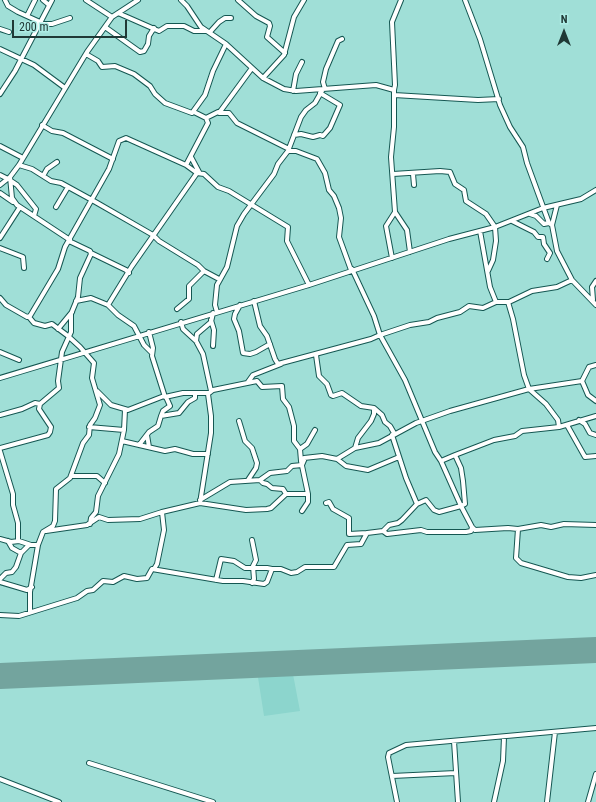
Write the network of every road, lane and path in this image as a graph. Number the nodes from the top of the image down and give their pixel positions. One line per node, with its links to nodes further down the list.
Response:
1 (5, 0): 14 (street)
2 (35, 0): 14 (street)
3 (43, 0): 12 (street)
4 (52, 0): 12 (street)
5 (86, 0): 15 (street)
6 (138, 0): 13 (street)
7 (181, 0): 23 (street)
8 (238, 0): 27 (street)
9 (303, 0): 27 (street)
10 (401, 0): 36 (street)
11 (465, 0): 38 (street)
12 (49, 5): 18 (street)
13 (118, 13): 15 (street); 20 (street)
14 (27, 16): 18 (street)
15 (112, 17): 19 (street)
16 (70, 18): 18 (street)
17 (231, 18): 23 (street)
18 (39, 23): 29 (street)
19 (105, 28): 20 (street); 28 (street)
20 (154, 28): 23 (street)
21 (0, 29): 22 (street)
22 (9, 32)
23 (208, 32): 25 (street)
24 (342, 38): 34 (street)
25 (226, 44): 31 (street); 39 (street)
26 (0, 49): 29 (street)
27 (285, 53): 32 (street)
28 (86, 54): 33 (street); 39 (street)
29 (22, 58): 33 (street); 37 (street)
30 (302, 62): 35 (street)
31 (252, 68): 32 (street); 40 (street)
32 (263, 78): 35 (street)
33 (65, 88): 42 (street)
34 (323, 90): 35 (street); 36 (street); 43 (street); 43 (street)
35 (294, 91)
36 (394, 93): 38 (street); 53 (street)
37 (0, 94)
38 (499, 99): 69 (street)
39 (194, 112): 41 (street)
40 (218, 112): 41 (street); 45 (street)
41 (206, 118): 46 (street)
42 (42, 125): 47 (street); 48 (street)
43 (294, 135): 45 (street)
44 (0, 146): 47 (street)
45 (289, 149): 65 (street); 88 (street)
46 (191, 157): 51 (street); 52 (street)
47 (23, 158): 50 (street)
48 (113, 159): 51 (street); 63 (street)
49 (57, 162): 56 (street)
50 (19, 165): 56 (street); 57 (street)
51 (186, 165): 52 (street)
52 (198, 172): 65 (street); 77 (street)
53 (393, 174): 54 (street); 70 (street)
54 (413, 174): 59 (street); 75 (street)
55 (0, 175): 57 (street)
56 (43, 176): 60 (street)
57 (10, 179): 58 (street); 64 (street); 72 (street)
58 (0, 185)
59 (414, 185)
60 (68, 188): 63 (street); 67 (street)
61 (596, 190): 66 (street)
62 (0, 193): 64 (street)
63 (92, 200): 77 (street); 79 (street)
64 (14, 202): 68 (street)
65 (250, 204): 92 (street); 95 (street)
66 (557, 205): 69 (street); 74 (street)
67 (56, 207)
68 (20, 208): 72 (street); 78 (street)
69 (543, 208): 71 (street); 74 (street)
70 (395, 212): 83 (street); 85 (street)
71 (530, 214): 73 (street); 74 (street)
72 (34, 216): 79 (street)
73 (512, 221): 75 (street); 86 (street)
74 (551, 224): 93 (street)
75 (495, 227): 76 (street); 91 (street)
76 (480, 231): 83 (street); 91 (street)
77 (153, 235): 80 (street); 81 (street)
78 (0, 238)
79 (68, 241): 84 (street); 109 (street)
80 (159, 241): 81 (street); 90 (street)
81 (148, 243): 89 (street)
82 (0, 248): 87 (street)
83 (410, 252): 85 (street)
84 (91, 253): 89 (street); 98 (street)
85 (392, 258): 88 (street)
86 (547, 259)
87 (24, 268)
88 (352, 270): 95 (street); 115 (street)
89 (127, 271): 102 (street)
90 (204, 271): 92 (street); 105 (street)
91 (488, 271): 100 (street)
92 (219, 279): 107 (street)
93 (572, 280): 97 (street); 101 (street)
94 (596, 281): 97 (street)
95 (309, 285): 99 (street)
96 (0, 298): 109 (street)
97 (593, 300): 104 (street)
98 (76, 301): 102 (street); 106 (street)
99 (254, 301): 103 (street); 118 (street)
100 (496, 302): 101 (street); 115 (street)
101 (508, 302): 131 (street)
102 (108, 305): 114 (street)
103 (240, 305): 107 (street); 118 (street)
104 (596, 305)
105 (177, 309)
106 (72, 312): 112 (street); 116 (street)
107 (215, 313): 108 (street); 111 (street)
108 (207, 315): 110 (street); 111 (street)
109 (29, 317): 112 (street)
110 (181, 322): 113 (street); 117 (street)
111 (211, 322): 117 (street); 119 (street)
112 (58, 328): 116 (street)
113 (149, 332): 114 (street); 122 (street)
114 (140, 335): 121 (street); 122 (street)
115 (380, 335): 123 (street); 147 (street)
116 (68, 336): 121 (street); 124 (street)
117 (196, 341): 133 (street)
118 (270, 344): 126 (street)
119 (213, 346)
120 (0, 352): 125 (street)
121 (85, 352): 124 (street); 132 (street)
122 (152, 353): 135 (street)
123 (316, 355): 126 (street); 139 (street)
124 (62, 359): 128 (street); 137 (street)
125 (19, 360)
126 (281, 364): 130 (street)
127 (596, 365): 129 (street)
128 (0, 378)
129 (582, 381): 131 (street); 136 (street)
130 (248, 383): 133 (street); 159 (street)
131 (529, 389): 147 (street); 148 (street)
132 (97, 391): 140 (street); 149 (street)
133 (210, 392): 134 (street); 161 (street)
134 (195, 394): 135 (street); 141 (street)
135 (165, 397): 138 (street); 140 (street)
136 (596, 401)
137 (40, 404): 142 (street); 160 (street)
138 (170, 406): 141 (street); 143 (street)
139 (374, 408): 152 (street); 158 (street)
140 (125, 410): 150 (street)
141 (175, 414): 143 (street)
142 (0, 415)
143 (161, 416): 153 (street)
144 (596, 416): 145 (street)
145 (579, 420): 148 (street); 154 (street)
146 (239, 421): 170 (street)
147 (422, 421): 152 (street); 167 (street)
148 (562, 426): 162 (street); 163 (street)
149 (90, 427): 150 (street); 169 (street)
150 (124, 430): 155 (street)
151 (315, 430): 159 (street)
152 (393, 434): 158 (street); 164 (street)
153 (147, 435): 156 (street); 157 (street)
154 (596, 435)
155 (122, 441): 156 (street); 172 (street)
156 (139, 445): 157 (street)
157 (149, 447): 161 (street)
158 (355, 448): 166 (street)
159 (300, 449): 165 (street)
160 (0, 450): 191 (street)
161 (208, 454): 175 (street)
162 (455, 455): 167 (street); 178 (street)
163 (596, 456)
164 (399, 457): 166 (street); 177 (street)
165 (304, 458): 166 (street); 168 (street)
166 (339, 460)
167 (441, 461): 178 (street)
168 (302, 465): 171 (street); 173 (street)
169 (71, 476): 172 (street); 186 (street)
170 (248, 480): 171 (street); 175 (street)
171 (260, 480): 174 (street)
172 (105, 483): 181 (street)
173 (306, 493): 174 (street); 179 (street)
174 (286, 494): 175 (street)
175 (200, 502): 180 (street)
176 (326, 503): 187 (street)
177 (417, 504): 178 (street); 185 (street)
178 (461, 506): 183 (street)
179 (302, 511)
180 (162, 514): 181 (street); 195 (street)
181 (90, 524): 186 (street)
182 (596, 525): 184 (street)
183 (473, 529): 184 (street); 185 (street)
184 (518, 529): 198 (street)
185 (383, 531): 187 (street)
186 (43, 532): 193 (street)
187 (368, 533): 197 (street)
188 (0, 539): 190 (street)
189 (252, 540): 196 (street)
190 (8, 541): 191 (street); 194 (street)
191 (18, 541): 192 (street)
192 (29, 545): 193 (street); 194 (street)
193 (38, 545): 202 (street)
194 (21, 553): 199 (street)
195 (154, 569): 200 (street); 203 (street)
196 (253, 569): 197 (street); 200 (street); 201 (street)
197 (272, 570): 201 (street)
198 (596, 575)
199 (0, 580): 202 (street)
200 (216, 580): 201 (street)
201 (252, 583)
202 (30, 590): 203 (street)
203 (30, 612): 204 (street)
204 (0, 615)
205 (596, 728): 206 (street)
206 (555, 732): 207 (street); 219 (street)
207 (504, 737): 208 (street); 218 (street)
208 (454, 740): 210 (street); 212 (street)
209 (89, 762): 215 (street)
210 (456, 773): 212 (street); 217 (street)
211 (596, 774): 220 (street)
212 (392, 776): 216 (street)
213 (0, 779): 214 (street)
214 (59, 802)
215 (213, 802)
216 (397, 802)
217 (458, 802)
218 (494, 802)
219 (548, 802)
220 (588, 802)

